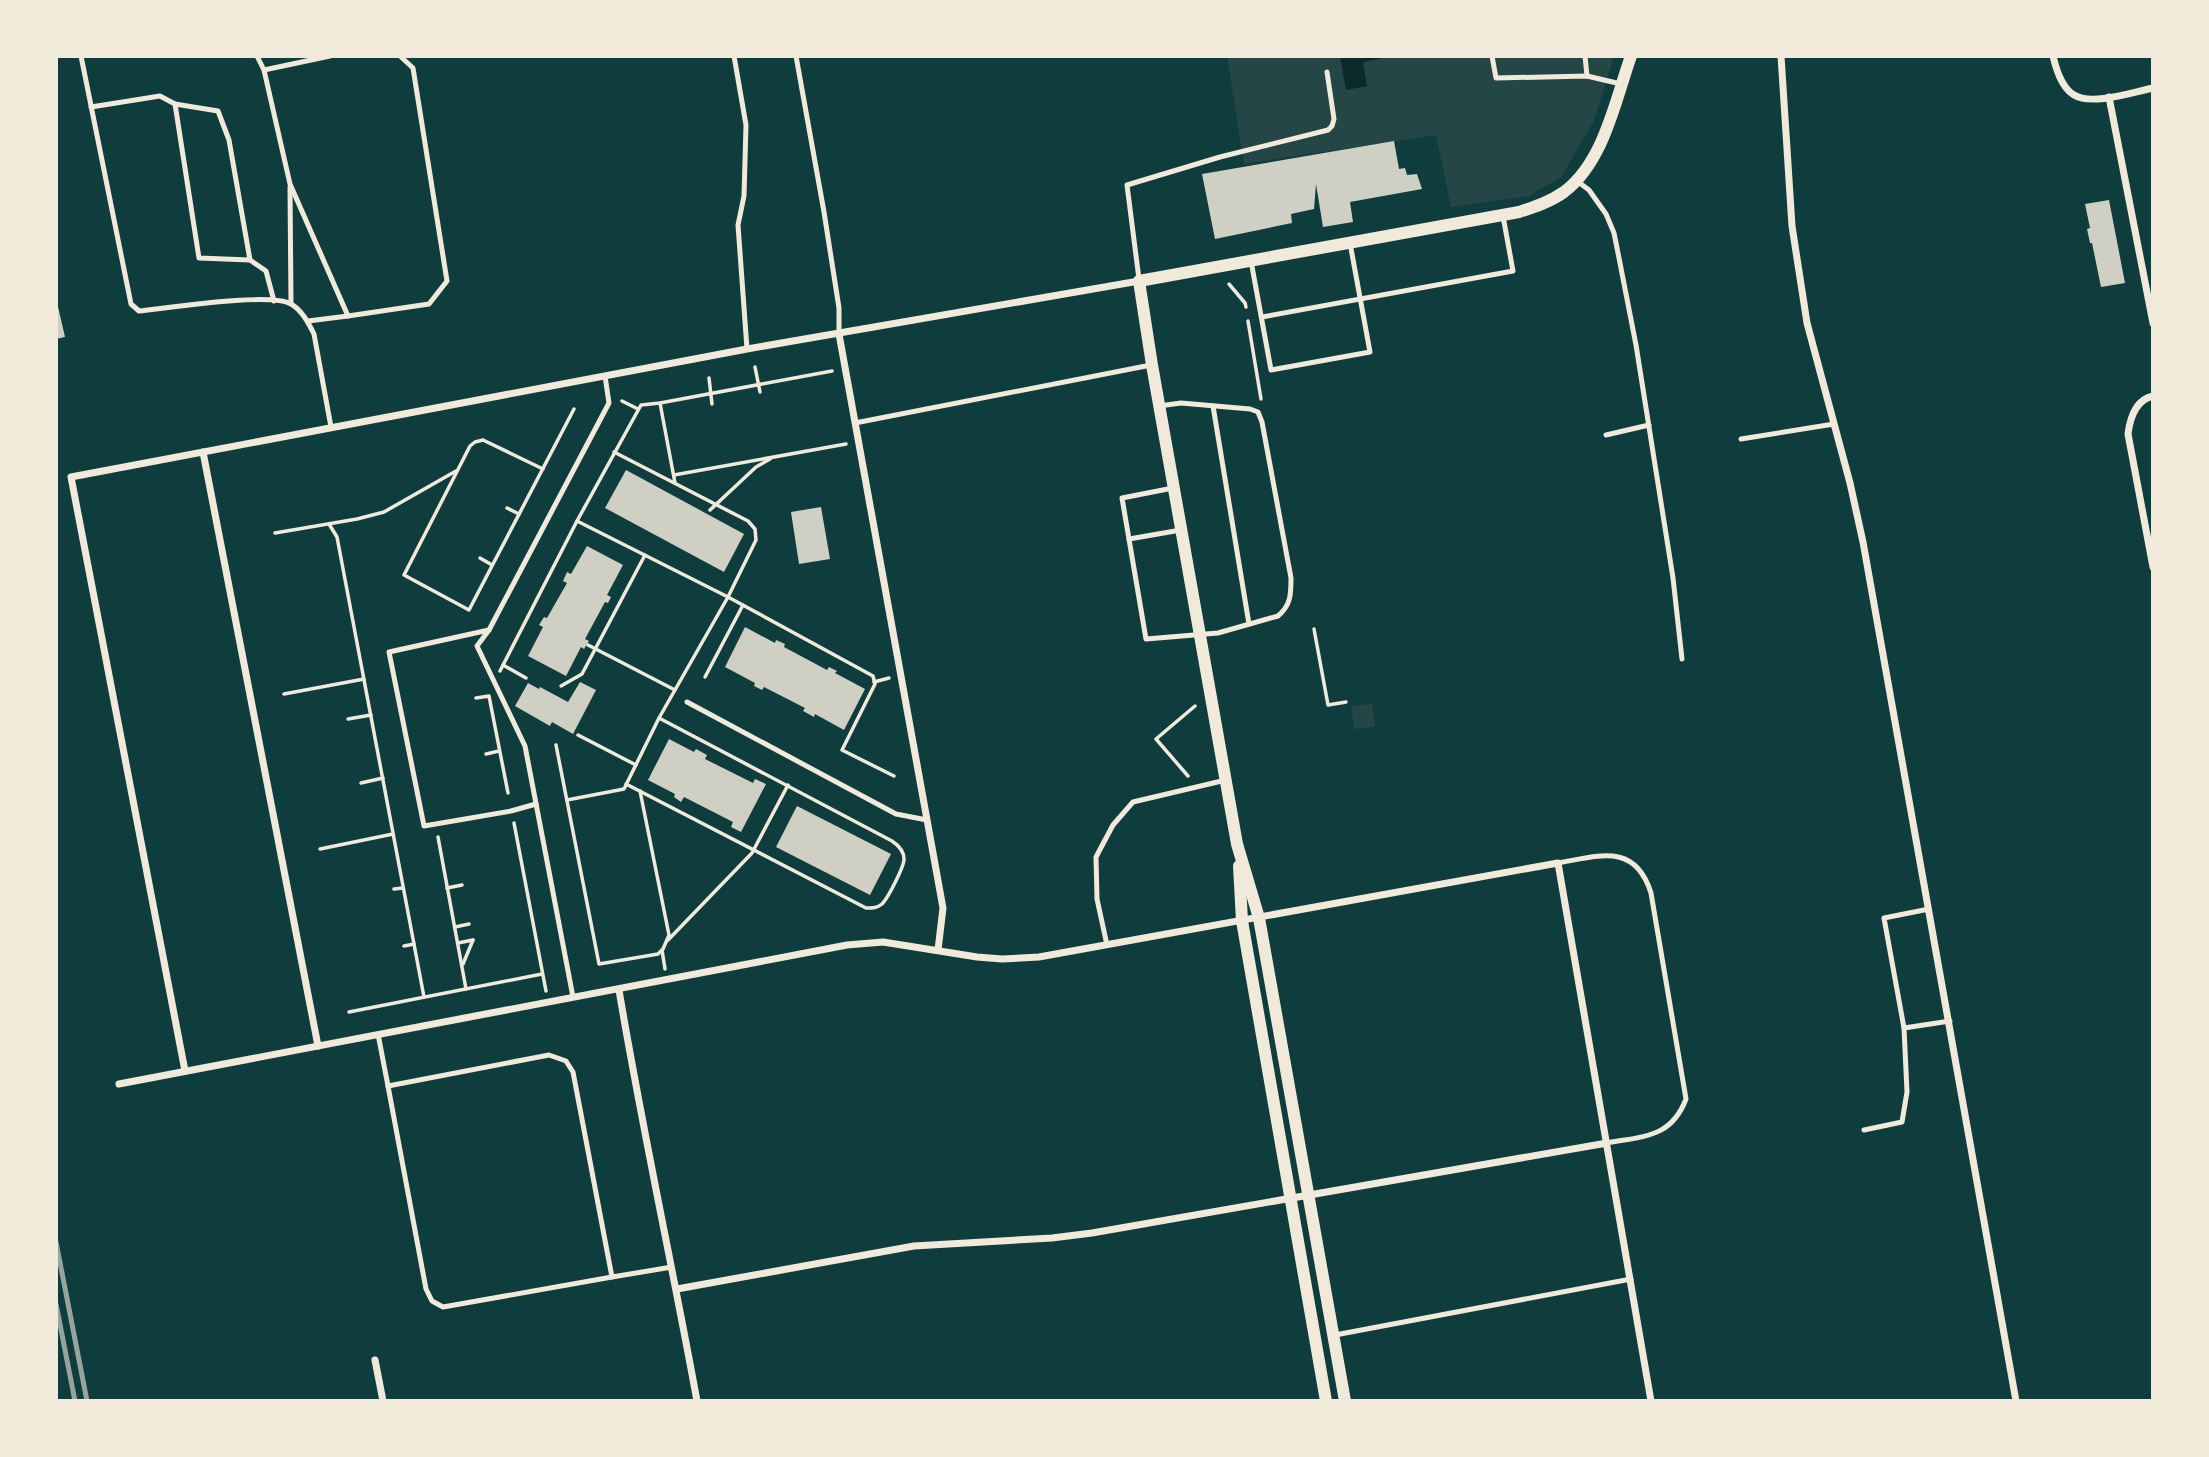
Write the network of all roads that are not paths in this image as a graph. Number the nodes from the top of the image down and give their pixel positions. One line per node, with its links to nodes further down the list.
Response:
1 (81, 56): 19 (lane)
2 (257, 56): 12 (lane)
3 (330, 56): 12 (lane)
4 (400, 56): 30 (lane)
5 (734, 56): 35 (lane)
6 (796, 56): 34 (lane)
7 (1492, 56): 14 (lane)
8 (1585, 56): 14 (lane)
9 (1630, 56): 15 (street)
10 (1781, 56): 42 (street)
11 (2053, 56): 17 (street)
12 (264, 70): 21 (lane)
13 (1326, 72): 26 (lane)
14 (1587, 76): 15 (lane)
15 (1621, 84): 20 (street)
16 (2153, 88): 17 (street)
17 (2109, 97): 33 (street)
18 (175, 104): 19 (lane); 24 (lane); 24 (lane)
19 (91, 107): 28 (lane)
20 (1577, 181): 22 (street); 43 (lane)
21 (290, 184): 29 (lane); 30 (lane)
22 (1503, 215): 23 (street); 27 (lane)
23 (1350, 243): 25 (street); 27 (lane)
24 (250, 260): 28 (lane)
25 (1251, 261): 26 (street); 31 (lane)
26 (1139, 281): 34 (street); 36 (street)
27 (1360, 299): 31 (lane); 31 (lane)
28 (274, 301): 29 (lane)
29 (291, 304): 32 (lane)
30 (348, 316): 32 (lane)
31 (1262, 317)
32 (307, 321): 44 (lane)
33 (2153, 323)
34 (839, 334): 35 (street); 41 (street)
35 (747, 349): 37 (street)
36 (1152, 365): 39 (street); 41 (lane)
37 (605, 376): 44 (street); 53 (lane)
38 (2153, 396): 51 (street)
39 (1160, 406): 40 (lane); 48 (street)
40 (1213, 406): 52 (lane); 52 (lane)
41 (855, 423): 59 (street)
42 (1834, 424): 46 (lane); 62 (street)
43 (1649, 425): 45 (lane); 55 (lane)
44 (331, 427): 47 (street)
45 (1606, 435)
46 (1741, 439)
47 (203, 452): 72 (street); 73 (street)
48 (1174, 488): 49 (street); 50 (lane)
49 (1182, 530): 50 (lane); 54 (street)
50 (1129, 539): 54 (lane)
51 (2153, 566)
52 (1249, 624): 54 (lane)
53 (489, 629): 58 (lane); 58 (lane)
54 (1200, 635): 57 (street)
55 (1682, 659)
56 (687, 702): 59 (lane)
57 (1226, 780): 60 (street); 65 (lane)
58 (536, 804): 68 (lane)
59 (927, 820): 66 (street)
60 (1237, 844): 63 (street); 64 (street)
61 (1558, 863): 63 (street); 77 (street); 77 (lane)
62 (1930, 909): 69 (street); 70 (lane)
63 (1259, 918): 64 (street); 78 (street)
64 (1242, 921): 65 (street); 79 (street)
65 (1107, 945): 66 (street)
66 (938, 950): 67 (street)
67 (619, 990): 68 (street); 80 (street)
68 (573, 997): 71 (street)
69 (1950, 1021): 70 (lane); 91 (street)
70 (1904, 1028): 76 (lane)
71 (378, 1034): 72 (street); 75 (lane)
72 (318, 1046): 73 (street)
73 (186, 1071): 74 (street)
74 (119, 1084)
75 (388, 1086): 81 (lane); 81 (lane)
76 (1864, 1130)
77 (1607, 1143): 78 (street); 82 (street)
78 (1308, 1195): 79 (street); 84 (street)
79 (1291, 1198): 83 (street); 88 (street)
80 (672, 1267): 81 (lane); 83 (street)
81 (612, 1277)
82 (1631, 1279): 84 (lane); 90 (street)
83 (677, 1289): 87 (street)
84 (1332, 1336): 89 (street)
85 (375, 1360): 86 (street)
86 (383, 1401)
87 (697, 1401)
88 (1326, 1401)
89 (1345, 1401)
90 (1651, 1401)
91 (2016, 1401)

